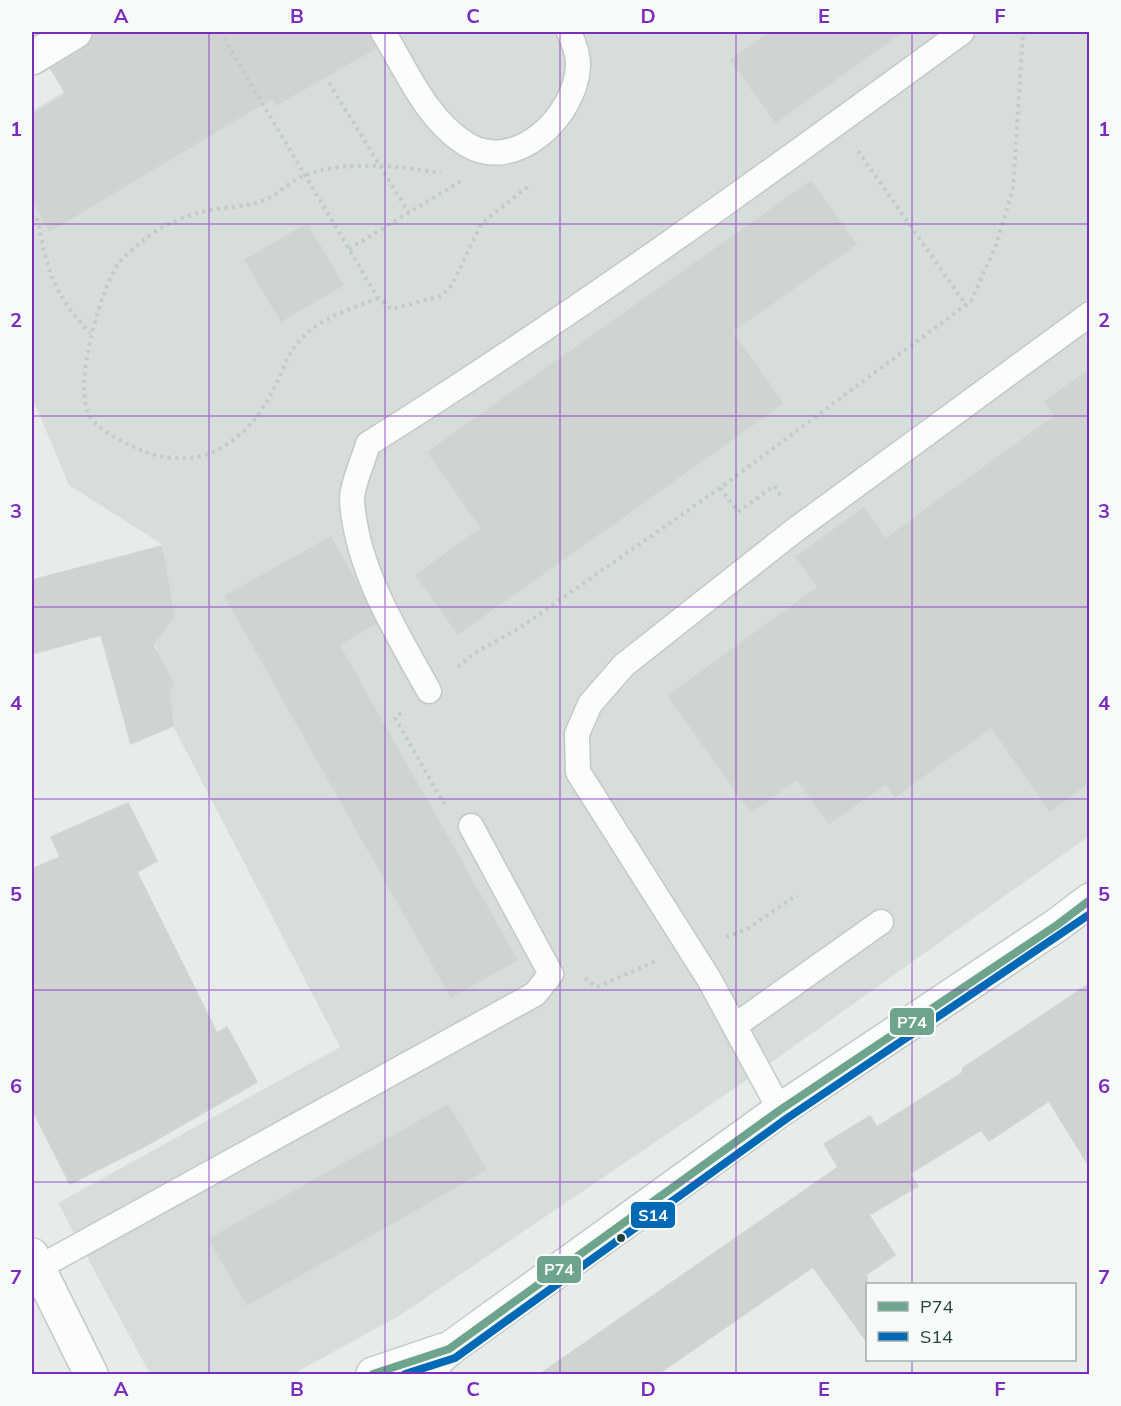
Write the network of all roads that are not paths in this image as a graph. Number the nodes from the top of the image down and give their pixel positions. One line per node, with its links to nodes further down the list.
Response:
1 (75, 32): 5 (main road)
2 (383, 32): 3 (lane)
3 (568, 32)
4 (962, 32): 7 (lane)
5 (32, 58)
6 (1089, 314): 11 (lane)
7 (429, 691)
8 (471, 826): 13 (lane)
9 (1089, 900): 12 (main road)
10 (881, 922): 11 (lane)
11 (736, 1025): 12 (lane)
12 (780, 1110): 14 (main road)
13 (35, 1262): 15 (main road)
14 (449, 1349): 16 (main road); 17 (main road)
15 (91, 1374)
16 (373, 1374)
17 (422, 1374)

